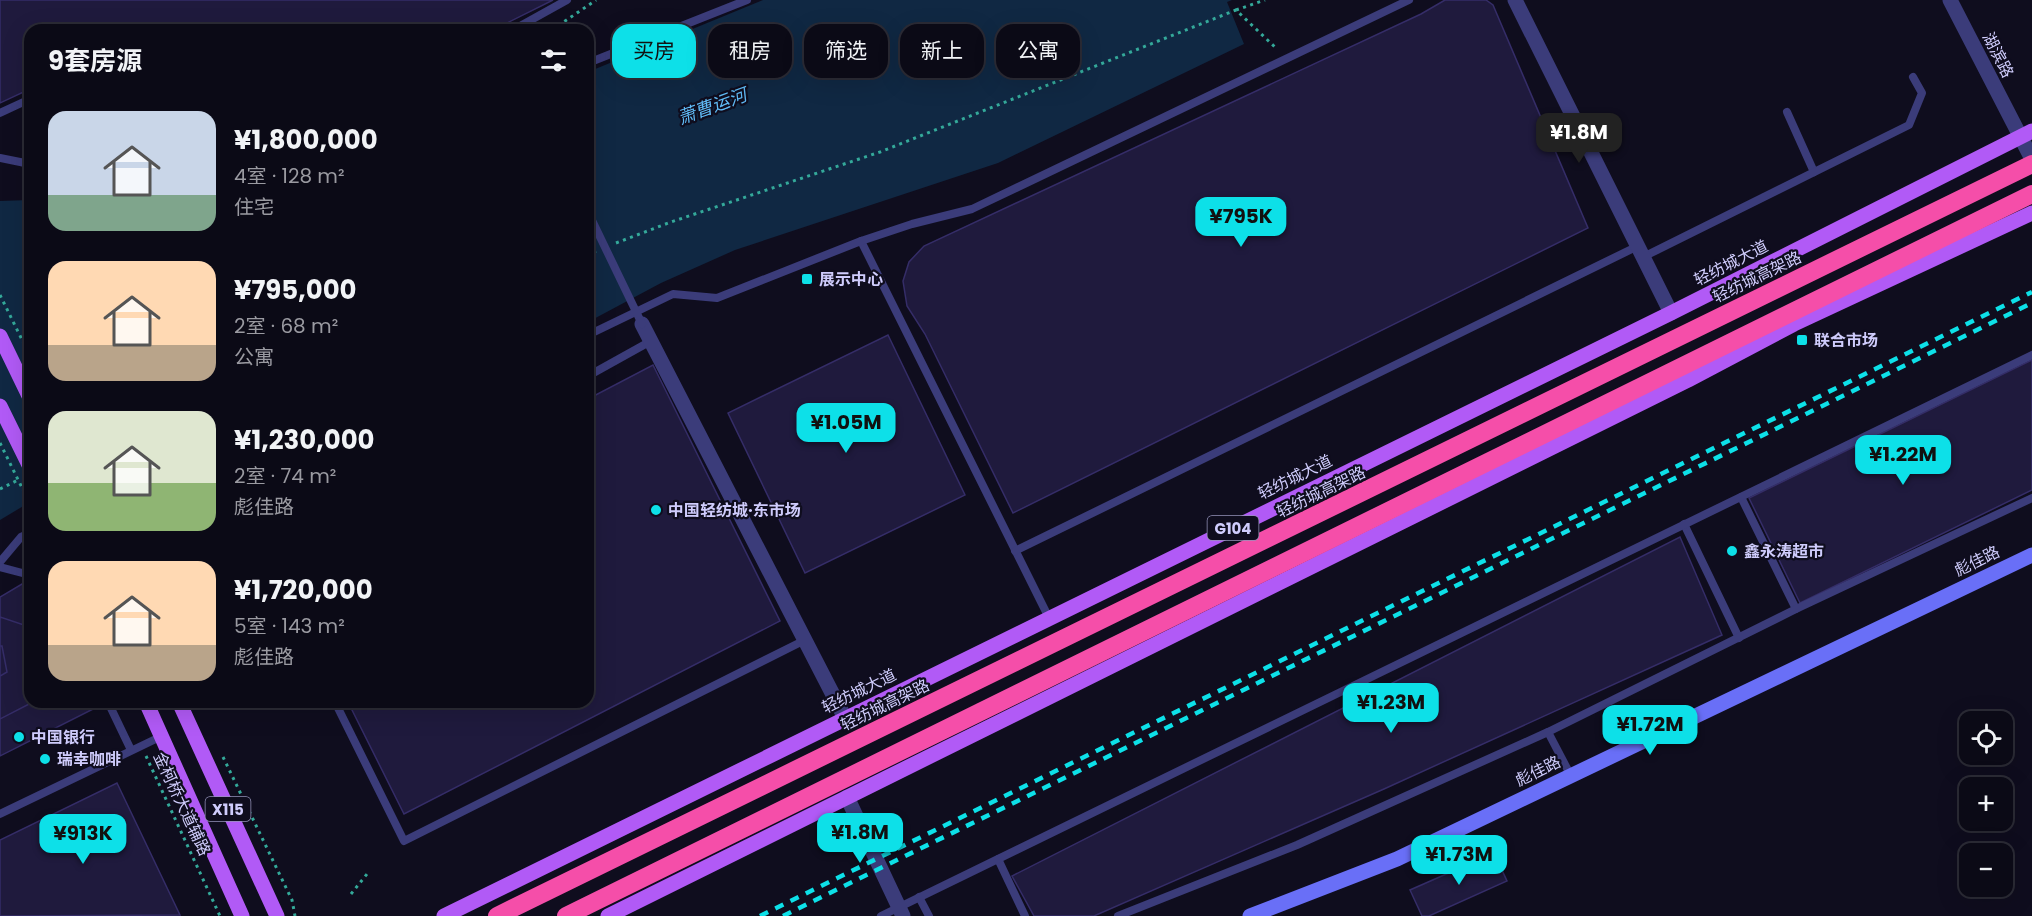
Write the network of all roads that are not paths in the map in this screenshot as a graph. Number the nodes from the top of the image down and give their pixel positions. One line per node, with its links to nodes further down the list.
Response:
1 (567, 0): 6 (lane)
2 (747, 0): 7 (lane)
3 (1409, 0): 21 (lane)
4 (1515, 0): 22 (street)
5 (1950, 0): 12 (street, 湖滨路)
6 (524, 24)
7 (594, 61)
8 (1913, 77): 17 (lane)
9 (24, 102): 11 (lane)
10 (1787, 112): 17 (lane)
11 (0, 113)
12 (2026, 134): 14 (street, 湖滨路); 23 (main road, 轻纺城大道 / G104)
13 (0, 158): 15 (lane)
14 (2032, 159)
15 (24, 163)
16 (2032, 164): 62 (highway, 轻纺城高架路)
17 (1814, 172): 22 (lane)
18 (2032, 194): 63 (highway)
19 (2032, 213): 54 (main road)
20 (594, 224): 24 (lane, bridge)
21 (861, 241): 25 (lane); 37 (lane)
22 (1640, 251): 23 (street); 37 (lane)
23 (1671, 313): 42 (main road, 轻纺城大道 / G104)
24 (642, 324): 27 (street)
25 (594, 332)
26 (0, 336): 30 (main road)
27 (651, 341): 29 (lane); 44 (street)
28 (2032, 354): 33 (lane)
29 (594, 373)
30 (24, 386)
31 (0, 406): 32 (main road)
32 (24, 455)
33 (1741, 497): 35 (lane); 41 (lane)
34 (2032, 498): 41 (lane)
35 (1684, 524): 43 (lane); 56 (lane)
36 (24, 536): 39 (lane)
37 (1016, 551): 42 (lane)
38 (2032, 555): 53 (street, 彪佳路)
39 (0, 565): 40 (lane)
40 (24, 573)
41 (1796, 609): 43 (lane)
42 (1049, 618): 49 (main road, 轻纺城大道 / G104)
43 (1739, 638): 50 (lane)
44 (805, 640): 48 (lane); 49 (street)
45 (111, 708): 52 (lane)
46 (149, 708): 51 (main road, X115)
47 (182, 708): 60 (main road, X115)
48 (338, 708)
49 (845, 718): 61 (main road, 轻纺城大道 / G104)
50 (1548, 732): 53 (lane); 68 (lane)
51 (162, 736): 52 (lane); 59 (main road, X115)
52 (131, 750): 55 (lane)
53 (1571, 776): 69 (street, 彪佳路)
54 (847, 797): 58 (street); 64 (main road)
55 (0, 814)
56 (998, 859): 57 (lane); 67 (lane)
57 (919, 897): 58 (lane); 66 (lane)
58 (901, 912): 65 (lane)
59 (242, 916)
60 (277, 916)
61 (444, 916)
62 (497, 916)
63 (566, 916)
64 (608, 916)
65 (881, 916)
66 (929, 916)
67 (1026, 916)
68 (1118, 916)
69 (1250, 916)

